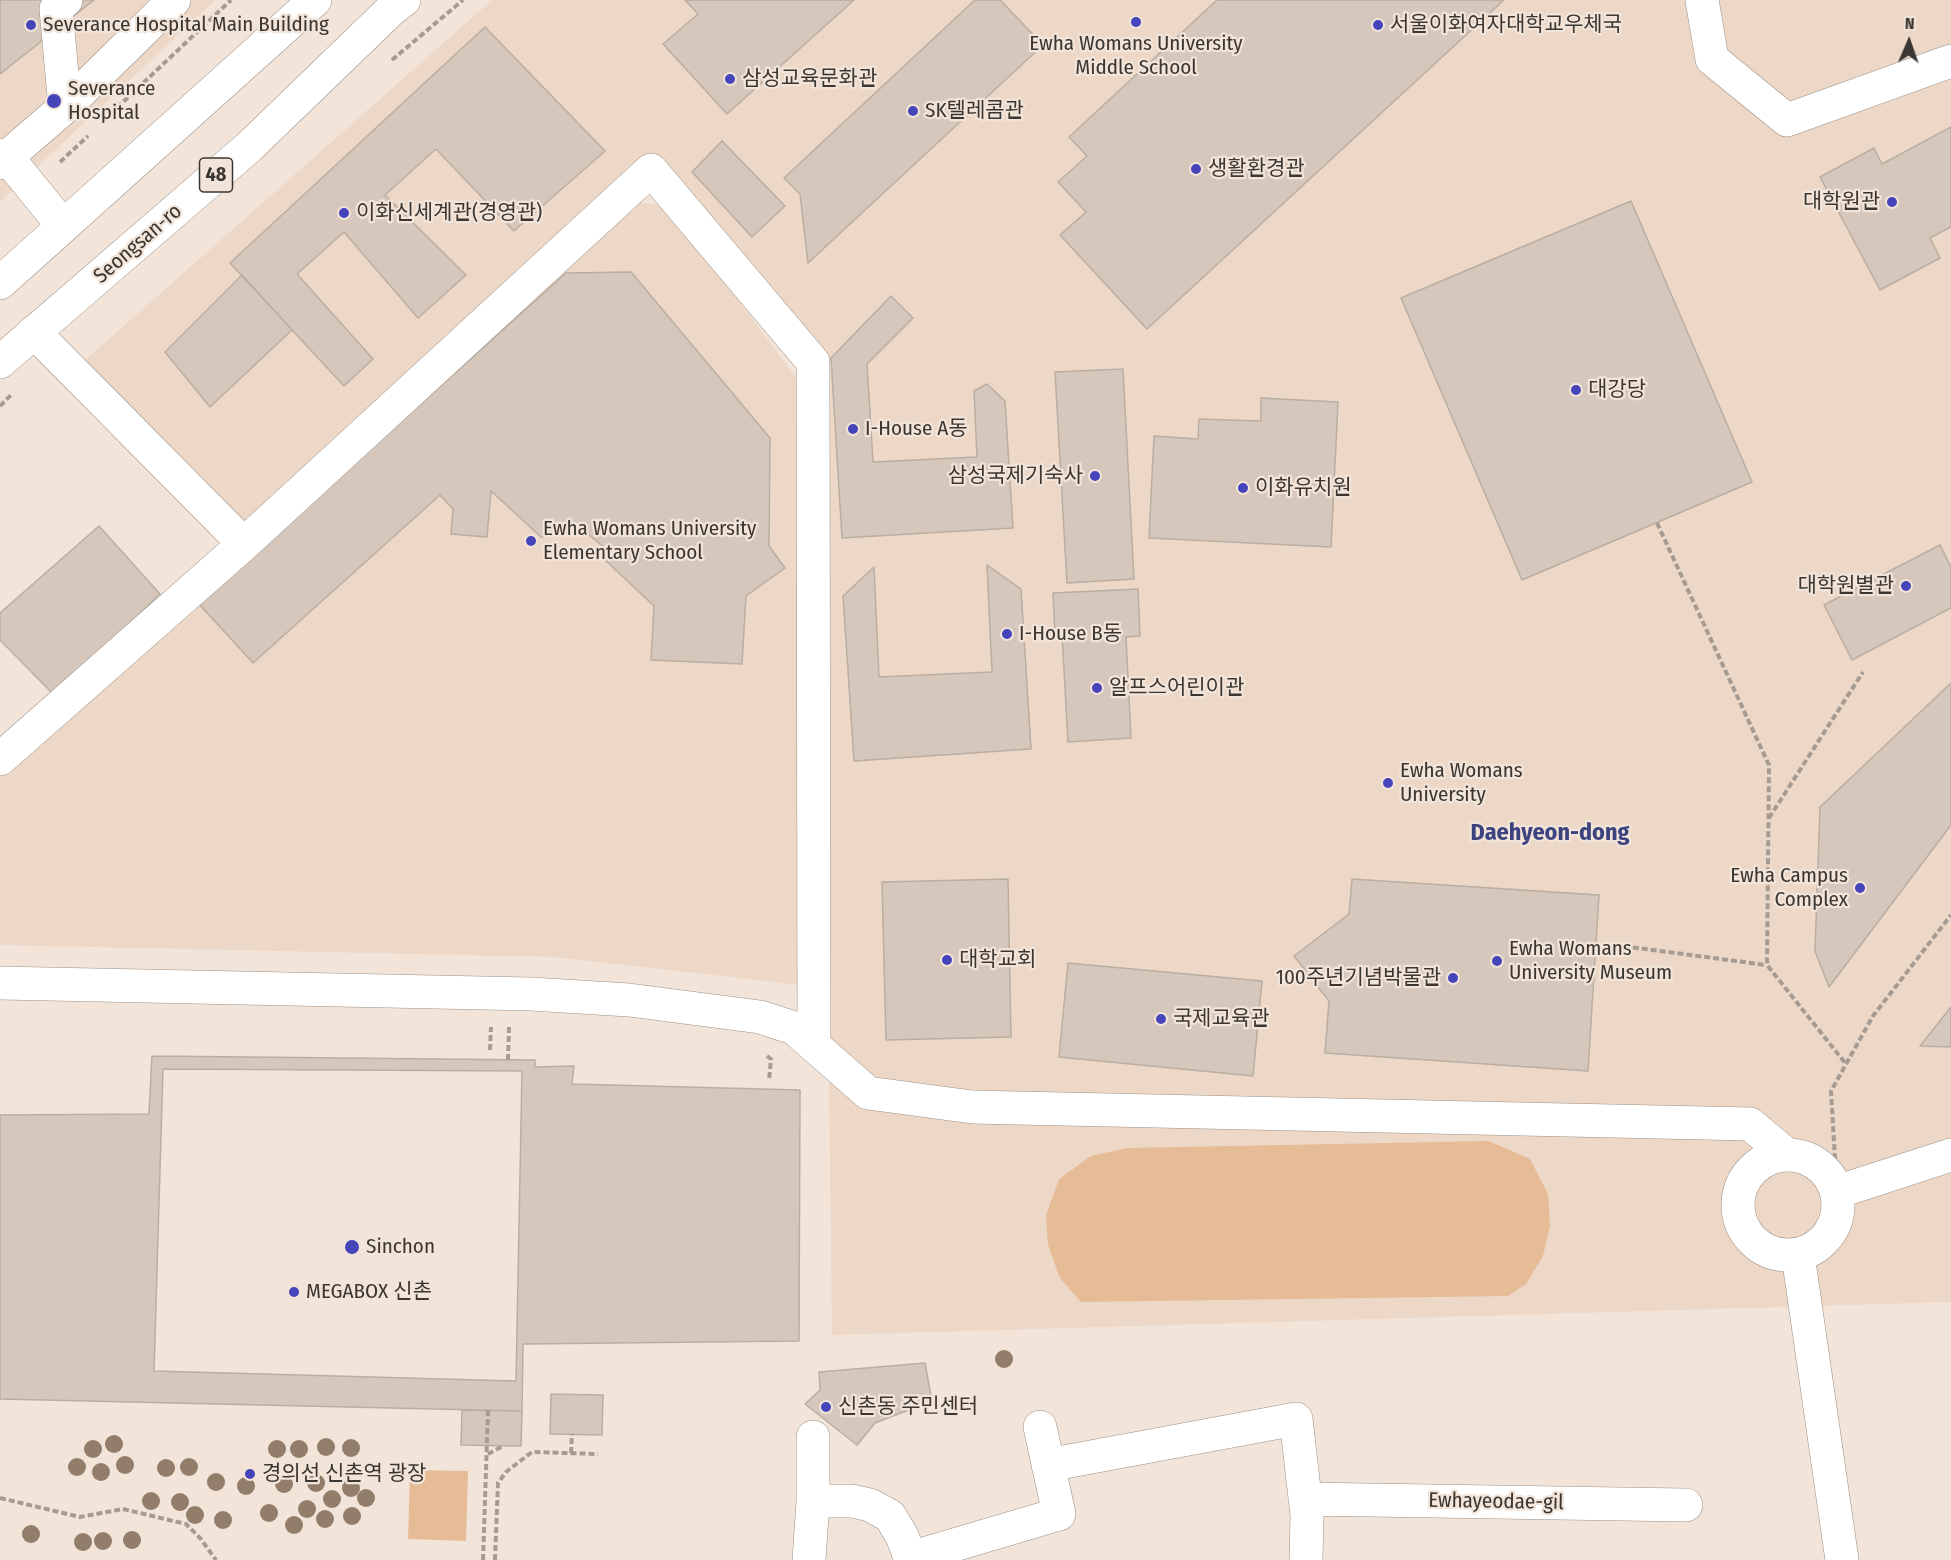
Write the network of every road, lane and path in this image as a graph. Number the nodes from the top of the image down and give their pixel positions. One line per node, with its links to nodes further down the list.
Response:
1 (66, 0): 8 (street)
2 (174, 0): 8 (street)
3 (231, 0): 9 (path)
4 (315, 0): 13 (street)
5 (1702, 0): 7 (street)
6 (394, 3): 15 (street, Seongsan-ro / 48)
7 (1951, 61)
8 (65, 107): 11 (street)
9 (103, 122)
10 (94, 130): 12 (path)
11 (2, 158): 13 (street)
12 (60, 162)
13 (63, 226): 14 (street)
14 (0, 283)
15 (34, 332): 16 (street, Seongsan-ro / 48); 18 (street)
16 (0, 362)
17 (1657, 523): 21 (path)
18 (244, 544): 20 (street); 28 (street)
19 (1863, 672): 21 (path)
20 (0, 759)
21 (1769, 818): 24 (path)
22 (1951, 915): 31 (path)
23 (1615, 945): 24 (path)
24 (1767, 965): 31 (path)
25 (0, 983): 28 (street)
26 (491, 1017): 29 (path)
27 (509, 1017): 30 (path)
28 (814, 1046): 32 (street)
29 (490, 1050)
30 (508, 1060)
31 (1846, 1064): 34 (path)
32 (1787, 1155): 34 (street); 35 (street)
33 (1951, 1155): 34 (street)
34 (1837, 1192): 35 (street)
35 (1798, 1255): 55 (street)
36 (488, 1410): 43 (path)
37 (1040, 1427): 44 (street)
38 (572, 1434): 41 (path)
39 (813, 1437): 47 (street)
40 (502, 1446): 43 (path)
41 (571, 1453): 42 (path); 52 (path)
42 (598, 1454)
43 (487, 1455): 51 (path)
44 (1048, 1465): 46 (street); 49 (street)
45 (0, 1498): 50 (path)
46 (1305, 1499): 48 (street, Ewhayeodae-gil); 54 (street)
47 (813, 1501): 49 (street); 53 (street)
48 (1686, 1505)
49 (910, 1559)
50 (216, 1560)
51 (483, 1560)
52 (495, 1560)
53 (808, 1560)
54 (1306, 1560)
55 (1842, 1560)

